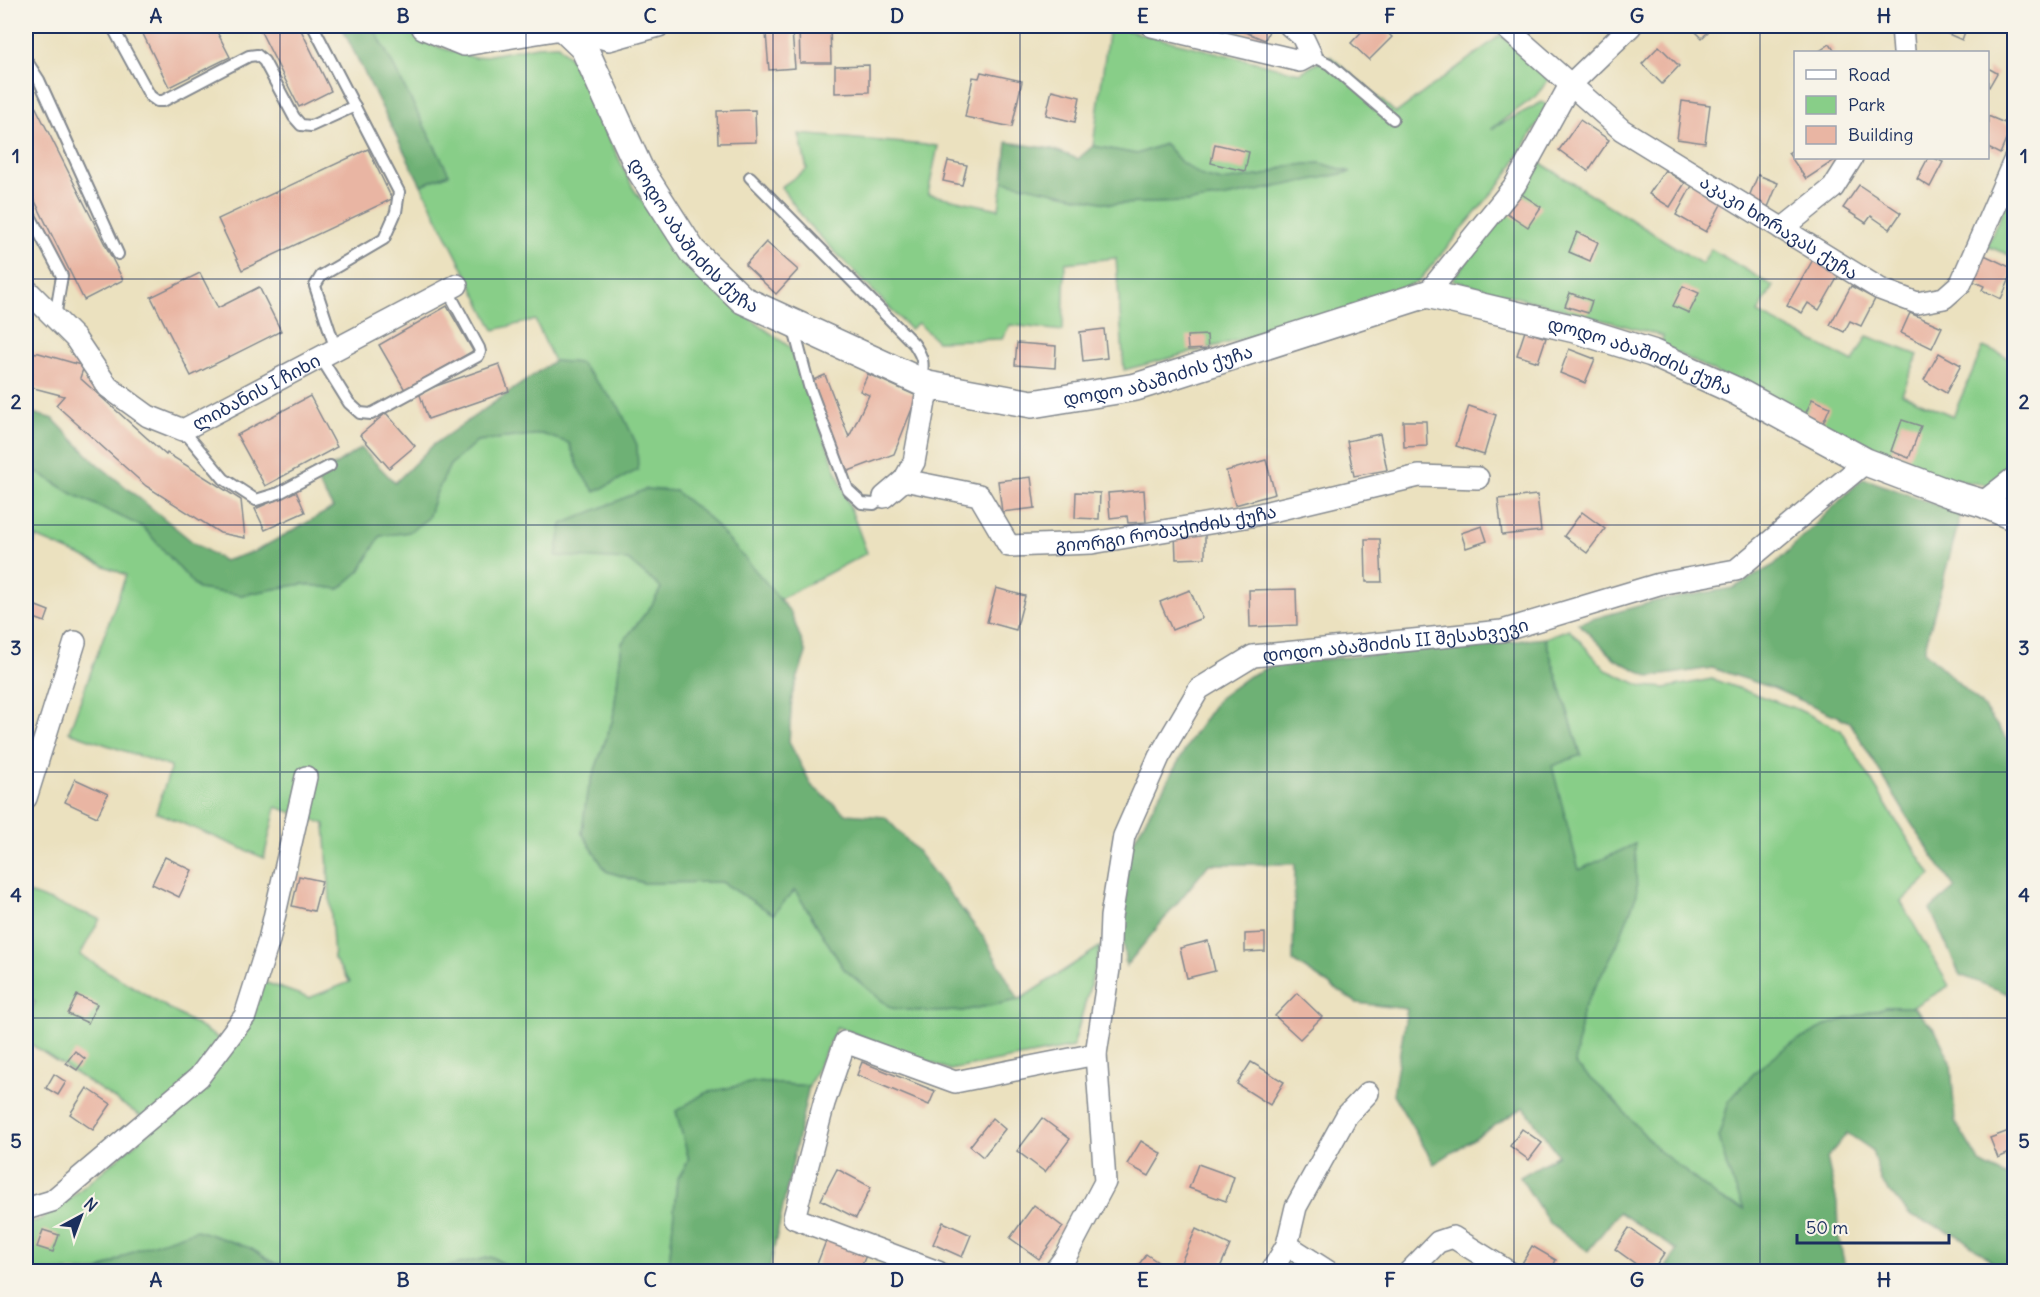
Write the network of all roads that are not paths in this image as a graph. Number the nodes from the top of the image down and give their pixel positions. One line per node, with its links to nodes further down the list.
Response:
1 (112, 26): 15 (lane)
2 (313, 26): 15 (lane)
3 (426, 26): 4 (street)
4 (561, 26): 5 (street); 27 (street, დოდო აბაშიძის ქუჩა)
5 (659, 26)
6 (1152, 26): 12 (street)
7 (1290, 26): 12 (street)
8 (1504, 26): 14 (street, აკაკი ხორავას ქუჩა)
9 (1631, 26): 14 (street)
10 (1902, 26): 11 (street)
11 (1904, 51)
12 (1311, 55): 16 (lane)
13 (26, 60): 22 (lane)
14 (1570, 85): 21 (street, აკაკი ხორავას ქუჩა); 25 (street)
15 (355, 106): 28 (lane)
16 (1393, 119)
17 (1851, 159): 21 (street)
18 (2014, 161): 21 (street, აკაკი ხორავას ქუჩა)
19 (750, 177): 29 (lane)
20 (26, 208): 26 (lane)
21 (1782, 229)
22 (118, 254)
23 (452, 288): 28 (street, ლიბანის I ჩიხი); 28 (lane)
24 (26, 289): 26 (street, ლიბანის I ჩიხი)
25 (1427, 294): 29 (street, დოდო აბაშიძის ქუჩა); 31 (street, დოდო აბაშიძის ქუჩა)
26 (55, 317): 30 (street, ლიბანის I ჩიხი)
27 (793, 323): 29 (street, დოდო აბაშიძის ქუჩა); 36 (lane)
28 (328, 354): 30 (street, ლიბანის I ჩიხი)
29 (924, 383): 35 (street)
30 (183, 430): 32 (lane)
31 (1866, 462): 37 (street, დოდო აბაშიძის ქუჩა); 42 (street, დოდო აბაშიძის II შესახვევი)
32 (330, 466)
33 (1478, 478): 35 (street, გიორგი რობაქიძის ქუჩა)
34 (2014, 478): 37 (street)
35 (904, 480): 36 (street)
36 (884, 497)
37 (1982, 503): 38 (street, დოდო აბაშიძის ქუჩა)
38 (2014, 517)
39 (75, 642): 41 (street)
40 (306, 777): 44 (street)
41 (26, 798)
42 (1096, 1054): 46 (street); 47 (street, დოდო აბაშიძის II შესახვევი)
43 (1368, 1093): 45 (street)
44 (26, 1209)
45 (1287, 1245): 48 (street); 49 (street)
46 (938, 1272)
47 (1054, 1272)
48 (1271, 1272)
49 (1329, 1272)
50 (1409, 1272): 51 (street)
51 (1509, 1272)

